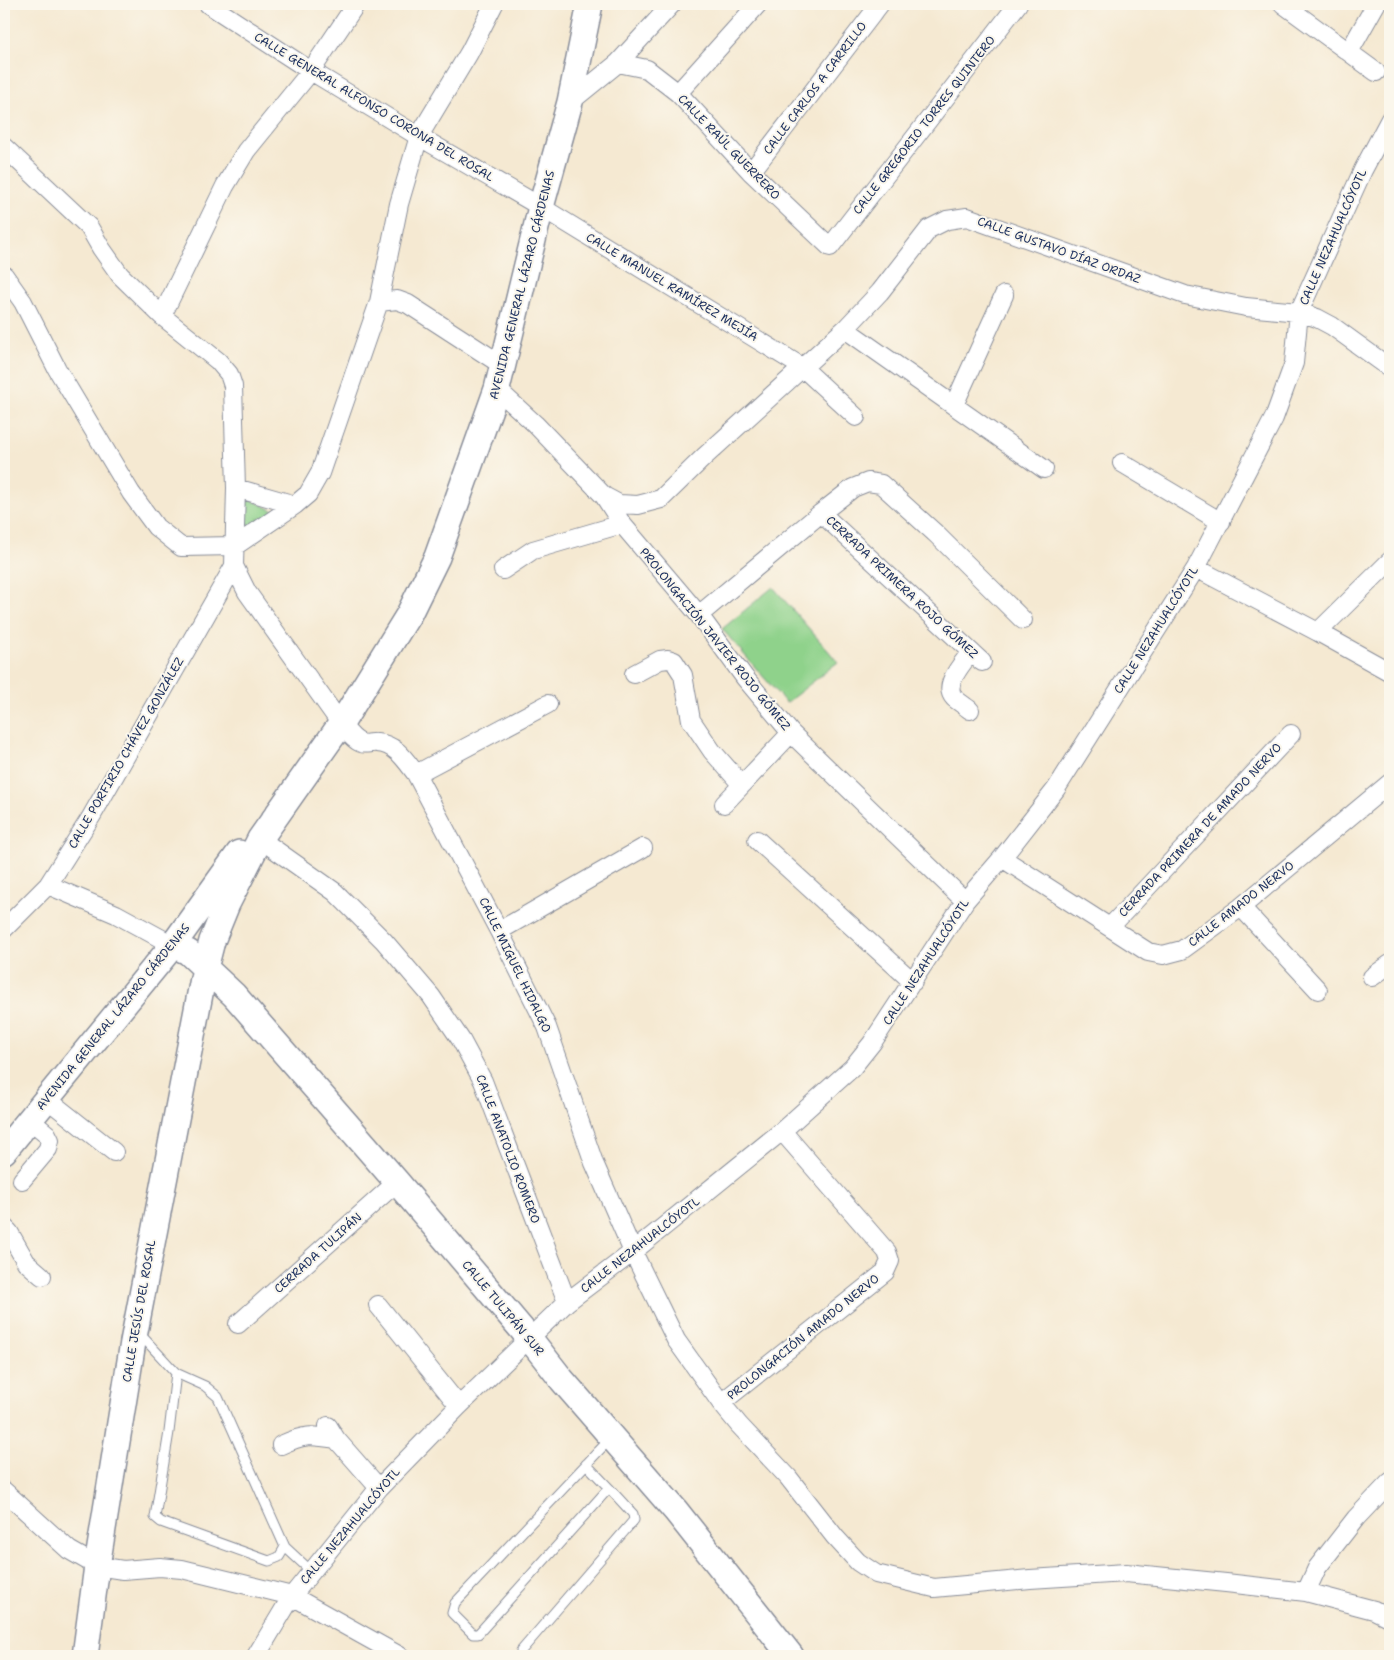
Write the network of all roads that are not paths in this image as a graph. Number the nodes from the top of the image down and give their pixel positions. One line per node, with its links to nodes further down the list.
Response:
1 (208, 4): 13 (street, CALLE GENERAL ALFONSO CORONA DEL ROSAL)
2 (356, 4): 13 (street)
3 (494, 4): 18 (street)
4 (590, 4): 16 (street, AVENIDA GENERAL LÁZARO CÁRDENAS)
5 (672, 4): 12 (street)
6 (758, 4): 15 (street)
7 (880, 4): 20 (street, CALLE CARLOS A CARRILLO)
8 (1018, 4): 22 (street, CALLE GREGORIO TORRES QUINTERO)
9 (1283, 4): 11 (street)
10 (1376, 4): 11 (street)
11 (1349, 52): 14 (street)
12 (618, 63): 15 (street, CALLE RAÚL GUERRERO); 16 (street)
13 (312, 70): 18 (street, CALLE GENERAL ALFONSO CORONA DEL ROSAL); 27 (street)
14 (1376, 72)
15 (678, 93): 20 (street, CALLE RAÚL GUERRERO)
16 (570, 102): 21 (street, AVENIDA GENERAL LÁZARO CÁRDENAS)
17 (1390, 119): 26 (street, CALLE NEZAHUALCÓYOTL)
18 (419, 136): 21 (street, CALLE GENERAL ALFONSO CORONA DEL ROSAL); 25 (street)
19 (4, 147): 27 (street)
20 (751, 172): 22 (street, CALLE RAÚL GUERRERO)
21 (541, 207): 29 (street, AVENIDA GENERAL LÁZARO CÁRDENAS); 30 (street, CALLE MANUEL RAMÍREZ MEJÍA)
22 (830, 247)
23 (4, 275): 43 (street)
24 (1004, 295): 33 (street)
25 (380, 302): 29 (street); 39 (street)
26 (1299, 312): 28 (street, CALLE GUSTAVO DÍAZ ORDAZ); 31 (street, CALLE GUSTAVO DÍAZ ORDAZ); 41 (street, CALLE NEZAHUALCÓYOTL)
27 (162, 316): 37 (street)
28 (846, 329): 30 (street, CALLE GUSTAVO DÍAZ ORDAZ); 33 (street)
29 (502, 365): 32 (street, AVENIDA GENERAL LÁZARO CÁRDENAS)
30 (802, 367): 34 (street, CALLE MANUEL RAMÍREZ MEJÍA); 38 (street, CALLE GUSTAVO DÍAZ ORDAZ)
31 (1390, 368)
32 (497, 389): 38 (street, PROLONGACIÓN JAVIER ROJO GÓMEZ); 55 (street, AVENIDA GENERAL LÁZARO CÁRDENAS)
33 (954, 405): 36 (street)
34 (856, 417)
35 (1122, 464): 41 (street)
36 (1044, 469)
37 (236, 488): 39 (street); 43 (street)
38 (604, 496): 42 (street, PROLONGACIÓN JAVIER ROJO GÓMEZ)
39 (295, 505): 43 (street)
40 (821, 513): 48 (street); 49 (street); 54 (street, CERRADA PRIMERA ROJO GÓMEZ)
41 (1221, 522): 46 (street, CALLE NEZAHUALCÓYOTL)
42 (622, 524): 47 (street); 48 (street, PROLONGACIÓN JAVIER ROJO GÓMEZ)
43 (235, 546): 45 (street)
44 (1390, 561): 50 (street)
45 (234, 566): 55 (street, CALLE MIGUEL HIDALGO); 66 (street, CALLE PORFIRIO CHÁVEZ GONZÁLEZ)
46 (1196, 568): 50 (street); 65 (street, CALLE NEZAHUALCÓYOTL)
47 (503, 570)
48 (698, 615): 56 (street, PROLONGACIÓN JAVIER ROJO GÓMEZ)
49 (1023, 620)
50 (1318, 632): 51 (street)
51 (1390, 672)
52 (634, 674): 60 (street)
53 (548, 704): 58 (street)
54 (970, 710)
55 (341, 724): 58 (street, CALLE MIGUEL HIDALGO); 62 (street, AVENIDA GENERAL LÁZARO CÁRDENAS)
56 (791, 733): 60 (street); 67 (street, PROLONGACIÓN JAVIER ROJO GÓMEZ)
57 (1290, 734): 69 (street, CERRADA PRIMERA DE AMADO NERVO)
58 (416, 774): 71 (street, CALLE MIGUEL HIDALGO)
59 (1390, 783): 68 (street, CALLE AMADO NERVO)
60 (741, 784): 61 (street)
61 (724, 804)
62 (260, 839): 72 (street, AVENIDA GENERAL LÁZARO CÁRDENAS); 74 (street, AVENIDA GENERAL LÁZARO CÁRDENAS); 88 (street, CALLE ANATOLIO ROMERO)
63 (758, 840): 76 (street)
64 (643, 848): 71 (street)
65 (1002, 858): 67 (street, CALLE NEZAHUALCÓYOTL); 69 (street, CALLE AMADO NERVO)
66 (48, 884): 70 (street, CALLE PORFIRIO CHÁVEZ GONZÁLEZ); 72 (street)
67 (965, 901): 76 (street, CALLE NEZAHUALCÓYOTL)
68 (1241, 907): 69 (street, CALLE AMADO NERVO); 77 (street)
69 (1110, 927)
70 (4, 929)
71 (499, 931): 86 (street, CALLE MIGUEL HIDALGO)
72 (173, 945): 74 (street, CALLE TULIPÁN SUR); 78 (street, AVENIDA GENERAL LÁZARO CÁRDENAS)
73 (1390, 964): 75 (street)
74 (205, 968): 84 (street, CALLE TULIPÁN SUR); 91 (street, CALLE JESÚS DEL ROSAL)
75 (1372, 977)
76 (913, 982): 80 (street, CALLE NEZAHUALCÓYOTL)
77 (1318, 990)
78 (47, 1099): 79 (street, AVENIDA GENERAL LÁZARO CÁRDENAS); 82 (street)
79 (30, 1120): 81 (street, AVENIDA GENERAL LÁZARO CÁRDENAS); 83 (street)
80 (782, 1131): 86 (street, CALLE NEZAHUALCÓYOTL); 94 (street, PROLONGACIÓN AMADO NERVO)
81 (4, 1151)
82 (114, 1152)
83 (22, 1180)
84 (397, 1182): 90 (street, CERRADA TULIPÁN); 92 (street, CALLE TULIPÁN SUR)
85 (4, 1228): 87 (street)
86 (633, 1252): 88 (street, CALLE NEZAHUALCÓYOTL); 94 (street, CALLE MIGUEL HIDALGO)
87 (42, 1276)
88 (567, 1302): 92 (street, CALLE NEZAHUALCÓYOTL)
89 (378, 1305): 95 (street)
90 (238, 1324)
91 (136, 1329): 93 (lane); 104 (street, CALLE JESÚS DEL ROSAL)
92 (530, 1339): 95 (street, CALLE NEZAHUALCÓYOTL); 96 (street, CALLE TULIPÁN SUR)
93 (176, 1373): 103 (lane); 103 (lane)
94 (720, 1403): 106 (street, CALLE MIGUEL HIDALGO)
95 (459, 1406): 100 (street, CALLE NEZAHUALCÓYOTL)
96 (611, 1436): 98 (lane); 113 (street, CALLE TULIPÁN SUR)
97 (282, 1445): 100 (street)
98 (586, 1464): 101 (lane); 101 (lane)
99 (1390, 1482): 106 (street)
100 (380, 1488): 105 (street, CALLE NEZAHUALCÓYOTL)
101 (609, 1488): 109 (lane)
102 (4, 1491): 104 (street)
103 (285, 1547): 105 (lane)
104 (97, 1566): 107 (street); 110 (street, CALLE JESÚS DEL ROSAL)
105 (312, 1572): 107 (street, CALLE NEZAHUALCÓYOTL)
106 (1306, 1592): 108 (street, CALLE MIGUEL HIDALGO)
107 (292, 1596): 111 (street, CALLE NEZAHUALCÓYOTL); 112 (street)
108 (1390, 1618)
109 (521, 1650)
110 (85, 1656)
111 (256, 1656)
112 (400, 1656)
113 (791, 1656)

